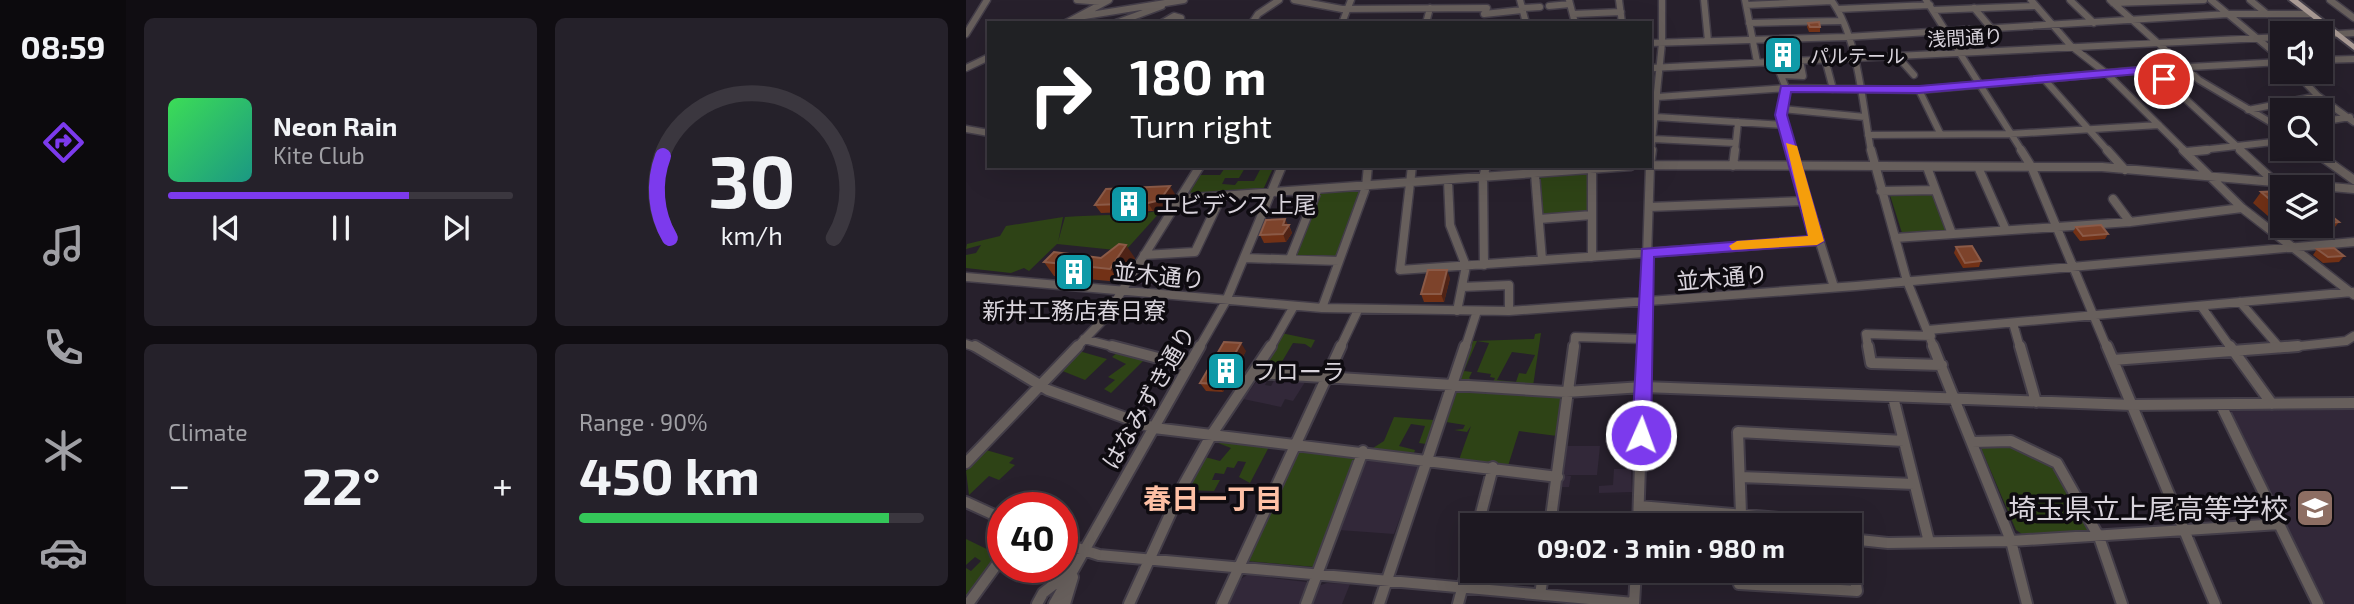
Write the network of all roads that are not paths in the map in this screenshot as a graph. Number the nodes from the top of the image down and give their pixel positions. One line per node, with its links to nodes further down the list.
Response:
1 (987, 0): 71 (street)
2 (1077, 0): 23 (street)
3 (1184, 0): 24 (street)
4 (1279, 0): 56 (street)
5 (1294, 0): 33 (street)
6 (1351, 0): 33 (street)
7 (1403, 0): 34 (street)
8 (1485, 0): 43 (street)
9 (1520, 0): 39 (street)
10 (1619, 0): 44 (street)
11 (1662, 0): 80 (street)
12 (1704, 0): 78 (street)
13 (1831, 0): 26 (street); 40 (street)
14 (1859, 0): 36 (street)
15 (1875, 0): 37 (street)
16 (1997, 0): 32 (street)
17 (2070, 0): 66 (street)
18 (2204, 0): 27 (street)
19 (2211, 0): 46 (street)
20 (2250, 0): 47 (street)
21 (2293, 0): 48 (main road)
22 (2330, 0): 41 (street)
23 (1106, 1): 49 (street)
24 (1169, 2): 49 (street); 54 (street)
25 (1570, 2): 31 (street); 45 (street)
26 (1746, 2): 65 (street)
27 (2112, 2): 64 (street)
28 (2033, 3): 32 (street); 67 (street)
29 (1929, 5): 37 (street); 38 (street); 69 (street)
30 (1540, 6): 39 (street)
31 (1549, 6)
32 (2004, 7): 38 (street)
33 (1348, 8): 34 (street); 57 (street)
34 (1396, 8): 35 (street)
35 (1430, 8): 43 (street); 58 (street)
36 (1864, 8): 37 (street); 40 (street)
37 (1880, 8)
38 (1974, 8): 68 (street)
39 (1522, 9): 43 (street); 60 (street)
40 (1838, 9): 63 (street)
41 (2342, 9): 42 (street); 51 (street)
42 (2354, 9)
43 (1486, 11): 59 (street)
44 (1621, 12): 45 (street); 62 (street)
45 (1573, 14): 61 (street)
46 (2228, 14): 47 (street); 64 (street); 76 (street)
47 (2267, 14): 48 (street)
48 (2310, 14): 73 (main road)
49 (1082, 17): 52 (street); 53 (street)
50 (1181, 18): 55 (street)
51 (2354, 18)
52 (1071, 21)
53 (1090, 21)
54 (1125, 21)
55 (1165, 21)
56 (1253, 21)
57 (1343, 21)
58 (1427, 21)
59 (1481, 21)
60 (1525, 21)
61 (1574, 21)
62 (1622, 21)
63 (1842, 21): 65 (street); 74 (street)
64 (2133, 22): 66 (street); 81 (street)
65 (1749, 23): 77 (street)
66 (2094, 23): 67 (street)
67 (2053, 25): 68 (street); 82 (street)
68 (1992, 28): 69 (street)
69 (1945, 30): 74 (street); 85 (street)
70 (2354, 33): 73 (street)
71 (966, 34)
72 (2333, 34): 73 (street)
73 (2336, 34): 83 (main road)
74 (1846, 37): 77 (street); 88 (street)
75 (2270, 37): 76 (street, 浅間通り)
76 (2257, 38): 81 (street, 浅間通り); 84 (street)
77 (1753, 40): 78 (street); 94 (street)
78 (1708, 41): 80 (street)
79 (1652, 43): 80 (street)
80 (1662, 43): 97 (street)
81 (2158, 43): 82 (street, 浅間通り); 98 (street)
82 (2071, 46): 85 (street, 浅間通り); 101 (street)
83 (2354, 48)
84 (2270, 50)
85 (1959, 53): 86 (street, 浅間通り); 106 (street)
86 (1897, 56): 88 (street, 浅間通り); 103 (street)
87 (987, 58): 96 (street)
88 (1854, 58): 89 (street, 浅間通り); 110 (street)
89 (1825, 59): 91 (street, 浅間通り); 109 (street)
90 (2354, 59): 92 (street)
91 (1800, 60): 93 (street, 浅間通り); 102 (street)
92 (2333, 60)
93 (1776, 61): 94 (street, 浅間通り); 102 (street)
94 (1758, 62): 97 (street, 浅間通り)
95 (2270, 62): 98 (street)
96 (966, 65)
97 (1660, 67): 99 (street, 浅間通り); 114 (street)
98 (2184, 67): 100 (street); 116 (street)
99 (1652, 68)
100 (2152, 69): 101 (street); 136 (street)
101 (2106, 73): 104 (street); 125 (street)
102 (1780, 75): 108 (street)
103 (1914, 75)
104 (2043, 79): 106 (street); 128 (street)
105 (1896, 80): 111 (street)
106 (1979, 84): 112 (street); 131 (street)
107 (2306, 84): 113 (street)
108 (1786, 88): 109 (street); 114 (street); 115 (street)
109 (1833, 89): 110 (street)
110 (1860, 89): 111 (street); 118 (street)
111 (1902, 90): 112 (street)
112 (1919, 90): 130 (street)
113 (2318, 96): 116 (street); 119 (street)
114 (1657, 97): 117 (street)
115 (1782, 109): 118 (street); 124 (street)
116 (2248, 110): 122 (street)
117 (1656, 117): 121 (street); 127 (street)
118 (1865, 117): 132 (street)
119 (2351, 117): 120 (street); 123 (street)
120 (2333, 120)
121 (1738, 122): 124 (street); 135 (street)
122 (2270, 122)
123 (2354, 122)
124 (1784, 125): 143 (street)
125 (2159, 125): 128 (street); 138 (street)
126 (966, 129): 129 (street)
127 (1652, 129): 133 (street)
128 (2088, 129): 131 (street); 156 (street)
129 (987, 133)
130 (1940, 133): 131 (street); 132 (street)
131 (2010, 134): 142 (street)
132 (1868, 135): 154 (street)
133 (1653, 139): 135 (street); 137 (street)
134 (2270, 142): 136 (street)
135 (1735, 143): 141 (street)
136 (2236, 146): 138 (street); 160 (street)
137 (1652, 148)
138 (2186, 152): 159 (street)
139 (2328, 161): 162 (street)
140 (1652, 165): 141 (street)
141 (1733, 166): 143 (street)
142 (2031, 166): 145 (street); 156 (street); 182 (street)
143 (1798, 167): 154 (street); 176 (street)
144 (1927, 167): 145 (street); 154 (street); 169 (street)
145 (1978, 167): 183 (street)
146 (1199, 168): 175 (street)
147 (1281, 168): 172 (street, はなみずき通り)
148 (1368, 168): 166 (street)
149 (1412, 168): 165 (street)
150 (1486, 168): 161 (street)
151 (1578, 168): 155 (street); 158 (street)
152 (1605, 168): 155 (street)
153 (1650, 168): 177 (street)
154 (1874, 168): 171 (street)
155 (1592, 169): 179 (street)
156 (2125, 170): 159 (street)
157 (1524, 171): 158 (street); 161 (street)
158 (1535, 174): 180 (street)
159 (2210, 177): 164 (street); 178 (street)
160 (2270, 177)
161 (1483, 178): 163 (street); 196 (street)
162 (2354, 180)
163 (1448, 181): 165 (street); 197 (street)
164 (2270, 182)
165 (1410, 184): 166 (street); 197 (street)
166 (1366, 187): 170 (street); 195 (street)
167 (2333, 187): 168 (street)
168 (2354, 189)
169 (1936, 190): 171 (street); 184 (street)
170 (1317, 191): 172 (street); 193 (street)
171 (1881, 191): 185 (street)
172 (1270, 195): 173 (street); 192 (street, はなみずき通り)
173 (1221, 197): 175 (street); 190 (street)
174 (2113, 199): 181 (street)
175 (1179, 200): 190 (street)
176 (1806, 201): 177 (street); 186 (street)
177 (1649, 207): 189 (street)
178 (2242, 208): 181 (street); 188 (street)
179 (1592, 215): 180 (street); 191 (street)
180 (1539, 219): 194 (street)
181 (2130, 222): 182 (street)
182 (2057, 227): 183 (street); 198 (street)
183 (2006, 230): 184 (street)
184 (1952, 234): 185 (street)
185 (1895, 237): 200 (street)
186 (1817, 241): 189 (street); 202 (street)
187 (2354, 242): 188 (street, 並木通り)
188 (2293, 247): 198 (street, 並木通り); 204 (street)
189 (1647, 253): 191 (street); 207 (street)
190 (1144, 255): 203 (street)
191 (1591, 257): 194 (street)
192 (1244, 258): 193 (street); 205 (street, はなみずき通り)
193 (1290, 260): 195 (street)
194 (1542, 260): 196 (street)
195 (1339, 261): 210 (street)
196 (1484, 265): 197 (street)
197 (1465, 266): 201 (street)
198 (2074, 266): 200 (street, 並木通り); 215 (street)
199 (966, 276): 203 (street, 並木通り)
200 (1907, 281): 202 (street, 並木通り); 217 (street)
201 (1462, 287): 212 (street); 214 (street)
202 (1835, 287): 207 (street, 並木通り)
203 (1122, 290): 205 (street, 並木通り); 219 (street)
204 (2353, 293): 206 (street)
205 (1226, 301): 208 (street, 並木通り); 226 (street, はなみずき通り)
206 (2240, 302): 209 (street); 222 (street)
207 (1645, 303): 214 (street, 並木通り); 220 (street)
208 (1294, 306): 210 (street, 並木通り); 227 (street)
209 (2201, 306): 215 (street); 223 (street)
210 (1322, 308): 211 (street, 並木通り)
211 (1358, 310): 212 (street, 並木通り); 228 (street)
212 (1457, 311): 213 (street, 並木通り)
213 (1477, 311): 214 (street, 並木通り); 230 (street)
214 (1509, 311)
215 (2094, 316): 216 (street); 224 (street)
216 (2013, 323): 217 (street); 235 (street)
217 (1929, 333): 225 (street); 225 (street)
218 (2354, 336): 222 (street)
219 (1084, 339): 226 (street); 229 (street)
220 (1644, 339): 231 (street); 232 (street)
221 (966, 344): 229 (street)
222 (2280, 348): 223 (street)
223 (2235, 353): 224 (street); 237 (street)
224 (2113, 359): 238 (street)
225 (1942, 365): 234 (street)
226 (1189, 366): 240 (street, はなみずき通り)
227 (1255, 373): 228 (street); 241 (street)
228 (1326, 377): 230 (street); 244 (street)
229 (1041, 384): 240 (street); 247 (street)
230 (1453, 385): 232 (street); 246 (street)
231 (1643, 387): 232 (street); 233 (street); 253 (street)
232 (1566, 391): 249 (street)
233 (1893, 397): 234 (street); 242 (street)
234 (1955, 399): 235 (street); 243 (street)
235 (2036, 402): 238 (street)
236 (2354, 403): 237 (street)
237 (2272, 404): 239 (street)
238 (2132, 405): 239 (street); 262 (street)
239 (2221, 405): 261 (street)
240 (1154, 428): 241 (street); 268 (street, はなみずき通り)
241 (1212, 434): 244 (street); 269 (street)
242 (1904, 441): 250 (street); 251 (street)
243 (1972, 442): 263 (street); 264 (street)
244 (1296, 443): 245 (street); 271 (street)
245 (1363, 451): 246 (street); 272 (street)
246 (1427, 460): 248 (street); 274 (street)
247 (966, 463)
248 (1493, 467): 249 (street); 256 (street)
249 (1558, 477): 257 (street)
250 (1740, 477): 251 (street); 260 (street)
251 (1914, 484): 266 (street)
252 (966, 502): 255 (street)
253 (1639, 506): 254 (street); 258 (street)
254 (1687, 510): 259 (street); 260 (street)
255 (987, 512)
256 (1481, 513)
257 (1552, 513)
258 (1639, 513)
259 (1687, 513)
260 (1741, 513)
261 (2280, 524): 262 (street); 297 (street)
262 (2184, 530): 263 (street); 296 (street)
263 (2099, 537): 264 (street); 295 (street)
264 (2011, 541): 266 (street); 294 (street)
265 (1862, 542): 266 (street)
266 (1929, 542)
267 (1078, 549): 268 (street)
268 (1084, 551): 269 (street); 270 (street, はなみずき通り)
269 (1152, 560): 271 (street); 289 (street)
270 (1078, 562)
271 (1238, 568): 272 (street); 290 (street)
272 (1317, 574): 274 (street); 291 (street)
273 (987, 578): 285 (street)
274 (1386, 581): 282 (street); 292 (street)
275 (1056, 583): 286 (street)
276 (1066, 583): 287 (street, はなみずき通り)
277 (1071, 583): 288 (street)
278 (1463, 583): 282 (street)
279 (1635, 583): 284 (street)
280 (1739, 583): 281 (street)
281 (1856, 583)
282 (1462, 587): 283 (street); 293 (street)
283 (1535, 597): 284 (street)
284 (1634, 603)
285 (968, 604)
286 (1037, 604)
287 (1054, 604)
288 (1065, 604)
289 (1129, 604)
290 (1222, 604)
291 (1306, 604)
292 (1379, 604)
293 (1458, 604)
294 (2027, 604)
295 (2122, 604)
296 (2215, 604)
297 (2318, 604)

